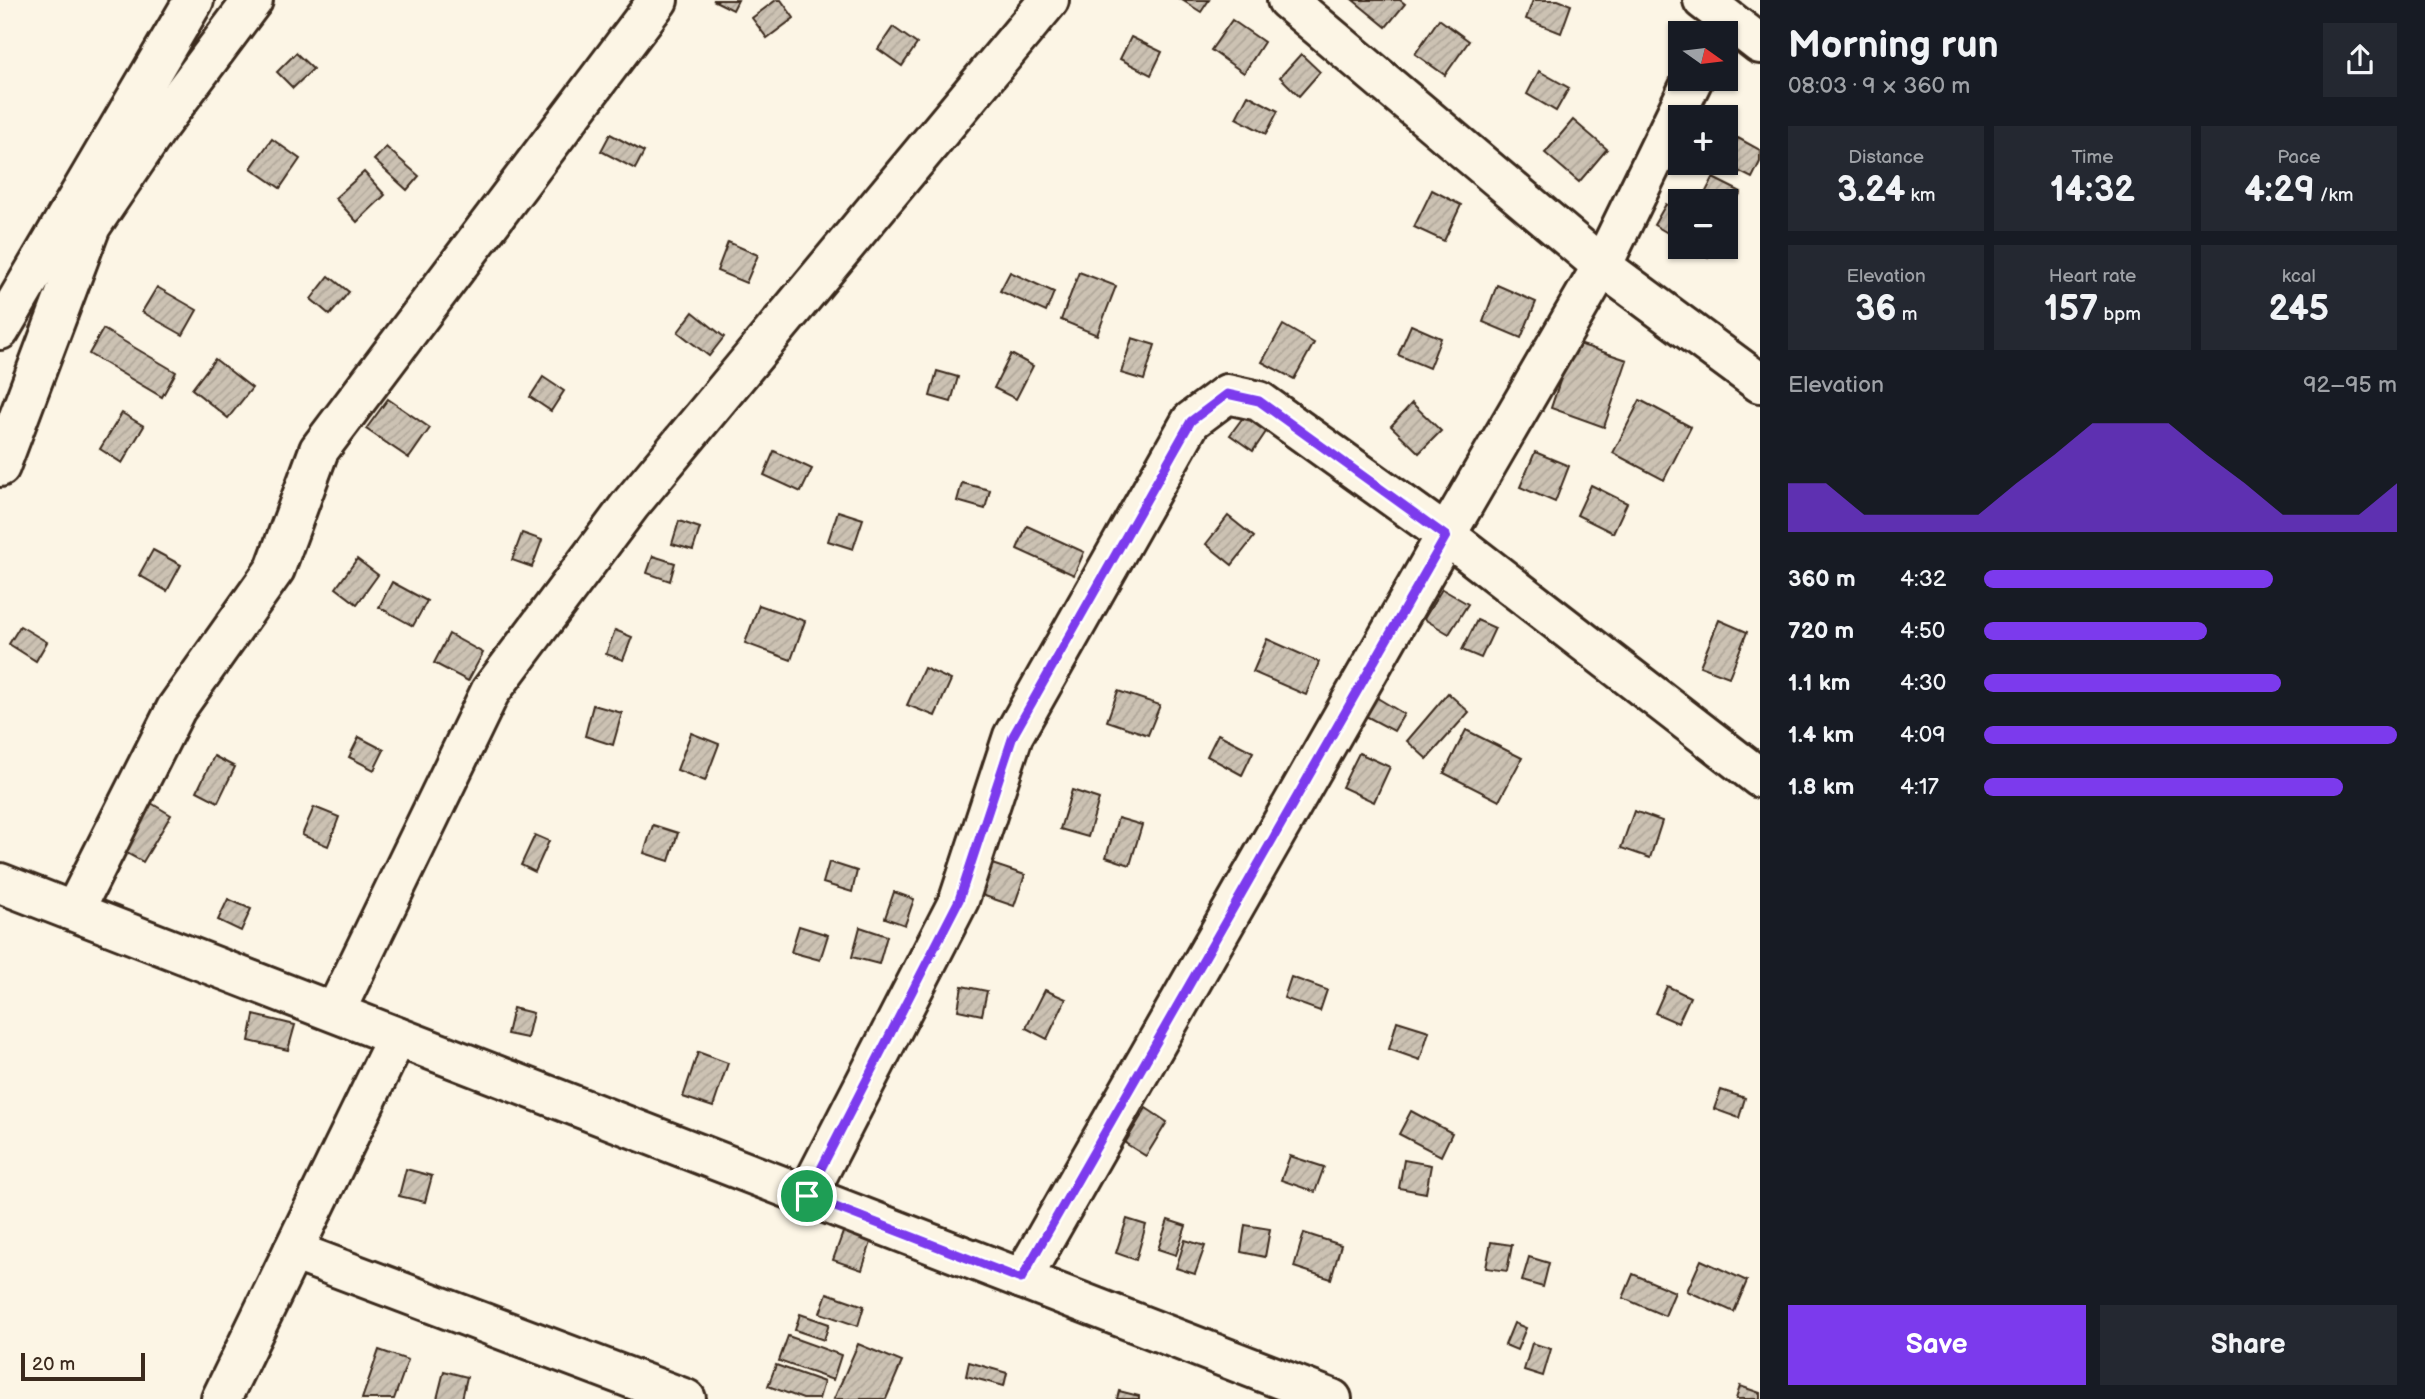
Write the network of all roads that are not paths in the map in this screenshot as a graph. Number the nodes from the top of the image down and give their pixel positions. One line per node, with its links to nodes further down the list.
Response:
1 (194, 0): 10 (street)
2 (253, 0): 12 (street)
3 (658, 0): 16 (street)
4 (1049, 0): 17 (street)
5 (1287, 0): 9 (street)
6 (1719, 12): 7 (street)
7 (1760, 44)
8 (1687, 91): 9 (street)
9 (1602, 266): 11 (street); 13 (street)
10 (0, 330)
11 (1760, 383)
12 (0, 467)
13 (1446, 536): 14 (street); 19 (street); 21 (street)
14 (1760, 778)
15 (0, 883): 16 (street)
16 (74, 911): 17 (street)
17 (335, 1012): 18 (street)
18 (397, 1037): 19 (street); 20 (street)
19 (807, 1196): 21 (street)
20 (293, 1251): 22 (street); 23 (street)
21 (1021, 1279): 24 (street)
22 (221, 1399)
23 (686, 1399)
24 (1332, 1399)

